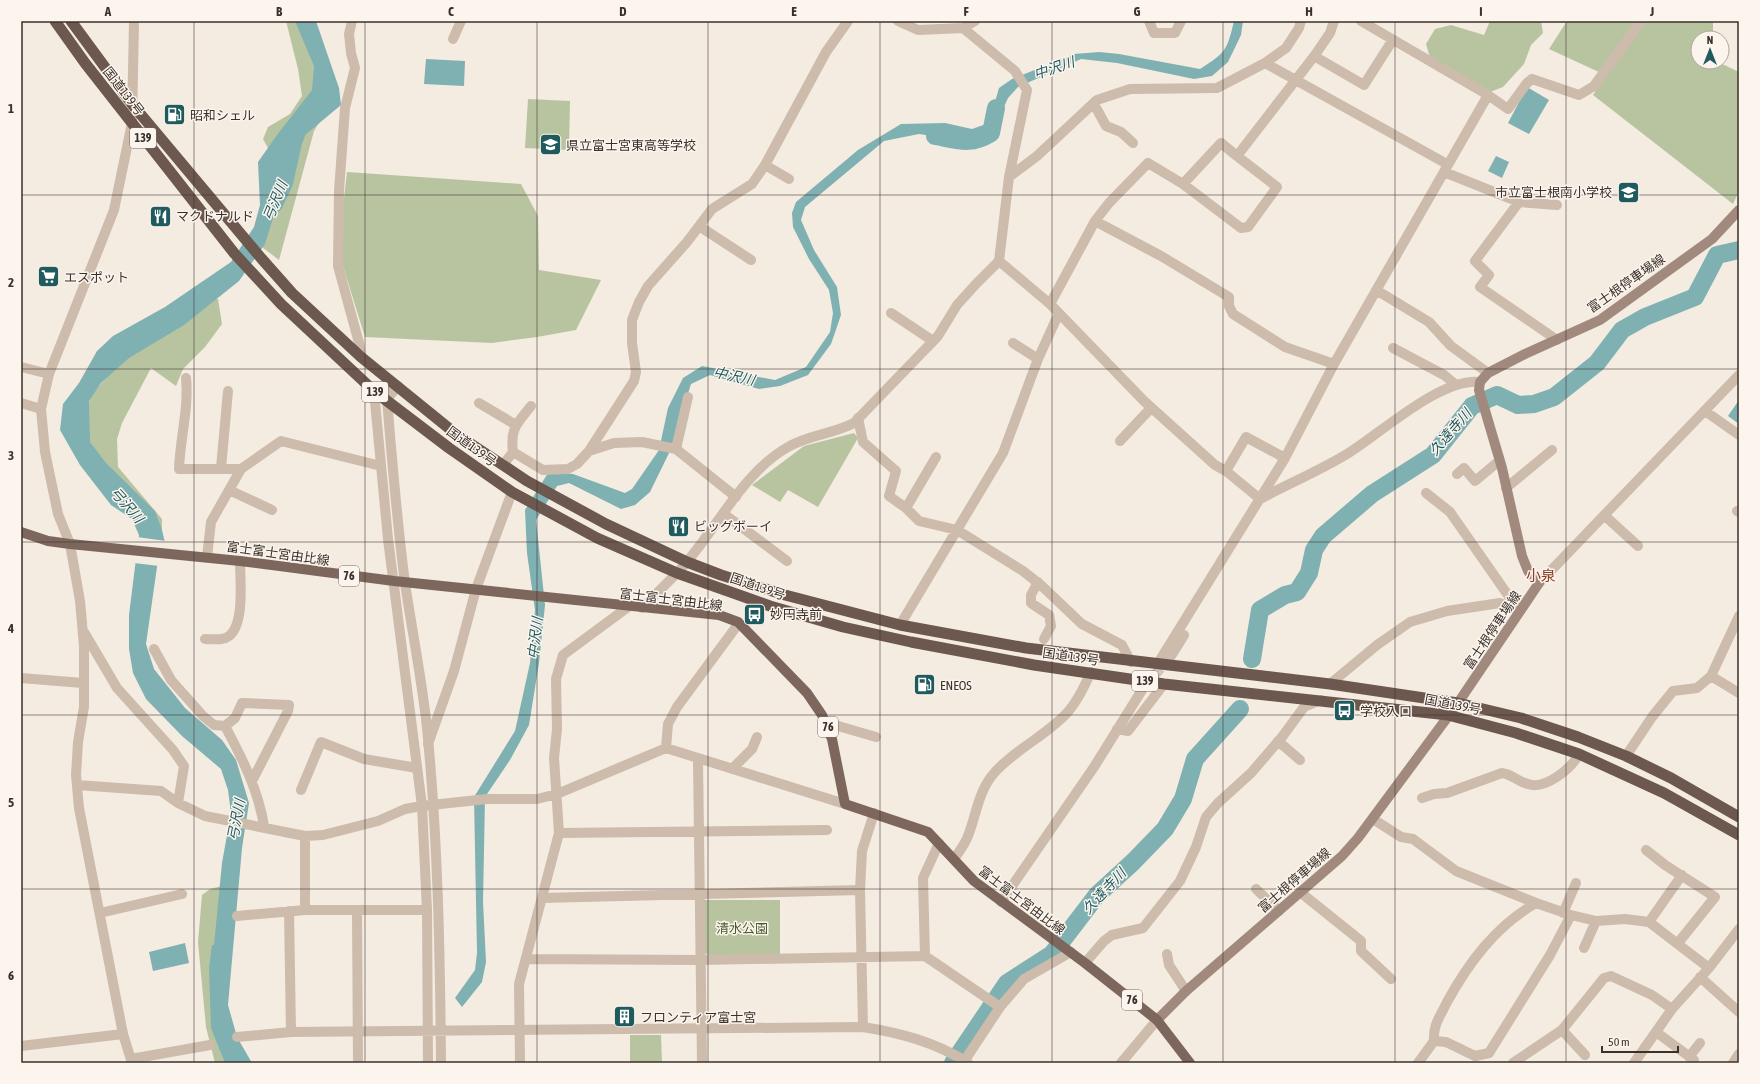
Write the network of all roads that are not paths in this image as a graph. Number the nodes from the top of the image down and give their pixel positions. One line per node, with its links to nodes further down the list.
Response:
1 (55, 21): 24 (highway, 国道139号 / 139)
2 (71, 21): 22 (highway, 国道139号 / 139)
3 (134, 21): 22 (street)
4 (352, 21): 47 (street)
5 (461, 21): 16 (street)
6 (848, 21): 27 (street)
7 (898, 21): 15 (street)
8 (975, 21): 15 (street)
9 (1149, 21): 10 (street)
10 (1181, 21)
11 (1301, 21): 19 (street)
12 (1334, 21): 18 (street)
13 (1361, 21): 17 (street)
14 (1642, 21): 21 (street)
15 (964, 28): 29 (street)
16 (453, 38)
17 (1392, 41): 18 (street); 21 (street)
18 (1314, 56): 20 (street)
19 (1265, 64): 20 (street); 23 (street)
20 (1295, 81): 26 (street); 28 (street)
21 (1488, 96): 28 (street)
22 (132, 104): 24 (street); 47 (highway, 国道139号 / 139)
23 (1094, 104): 25 (street); 29 (street)
24 (132, 123): 52 (street); 59 (highway, 国道139号 / 139)
25 (1134, 143)
26 (1237, 156): 31 (street); 31 (street)
27 (766, 165): 30 (street); 36 (street)
28 (1445, 168): 32 (street); 39 (street)
29 (1009, 177): 38 (street)
30 (789, 179)
31 (1183, 184): 35 (street)
32 (1519, 202): 33 (street); 43 (street)
33 (1557, 205)
34 (1739, 210): 43 (main road, 富士根停車場線)
35 (1095, 221): 40 (street); 49 (street)
36 (699, 226): 37 (street); 74 (street)
37 (751, 260)
38 (999, 261): 40 (street); 44 (street)
39 (1376, 290): 49 (street); 51 (street)
40 (1050, 304): 42 (street)
41 (891, 313): 44 (street)
42 (1058, 313): 48 (street); 65 (street)
43 (1557, 340): 51 (main road, 富士根停車場線)
44 (933, 341): 68 (street)
45 (1013, 343): 48 (street)
46 (1393, 348): 55 (street)
47 (361, 357): 56 (highway, 国道139号 / 139)
48 (1038, 359): 95 (street)
49 (1334, 364): 77 (street)
50 (21, 367): 52 (street)
51 (1488, 373): 57 (main road, 富士根停車場線)
52 (50, 374): 66 (street)
53 (1739, 375): 67 (street)
54 (186, 378): 81 (street)
55 (1455, 384): 57 (street); 90 (street)
56 (398, 386): 59 (street); 61 (street); 79 (highway, 国道139号 / 139)
57 (1479, 386): 78 (main road)
58 (228, 391): 81 (street)
59 (374, 391): 61 (highway, 国道139号 / 139); 80 (street)
60 (688, 397): 72 (street)
61 (387, 399): 87 (highway, 国道139号 / 139); 105 (street)
62 (21, 403): 66 (street)
63 (479, 403): 69 (street)
64 (531, 406): 69 (street)
65 (1151, 408): 71 (street); 83 (street)
66 (41, 409): 97 (street)
67 (1705, 411): 70 (street); 94 (street)
68 (858, 418): 89 (street); 91 (street)
69 (516, 425): 75 (street)
70 (1739, 434)
71 (1120, 441)
72 (676, 449): 74 (street); 89 (street)
73 (1552, 450): 85 (street)
74 (589, 451): 75 (street)
75 (513, 452): 79 (street)
76 (936, 457): 91 (street)
77 (1285, 458): 83 (street); 90 (street)
78 (1499, 461): 84 (street); 85 (main road)
79 (503, 465): 102 (highway, 国道139号 / 139)
80 (381, 466): 82 (street); 104 (street)
81 (222, 468): 82 (street)
82 (241, 469): 86 (street)
83 (1226, 471): 90 (street)
84 (1457, 474)
85 (1506, 488): 107 (main road)
86 (229, 490): 92 (street); 99 (street)
87 (514, 493): 103 (highway, 国道139号 / 139); 108 (street)
88 (1426, 493): 112 (street)
89 (736, 497): 93 (street)
90 (1260, 498): 109 (street)
91 (906, 508): 95 (street)
92 (272, 510)
93 (724, 514): 101 (street); 102 (street)
94 (1604, 515): 98 (street); 107 (street)
95 (957, 530): 106 (street); 115 (street)
96 (21, 532): 97 (main road, 富士富士宮由比線 / 76)
97 (70, 544): 99 (main road, 富士富士宮由比線 / 76); 116 (street)
98 (1638, 546)
99 (207, 557): 100 (main road, 富士富士宮由比線 / 76)
100 (240, 560): 104 (main road, 富士富士宮由比線 / 76); 117 (street)
101 (787, 561)
102 (687, 562): 103 (street); 115 (highway, 国道139号 / 139)
103 (677, 573): 111 (street); 123 (highway, 国道139号 / 139)
104 (394, 581): 105 (main road, 富士富士宮由比線 / 76); 146 (street)
105 (405, 582): 108 (main road, 富士富士宮由比線 / 76); 140 (street)
106 (1038, 582): 118 (street); 121 (street)
107 (1539, 583): 112 (main road, 富士根停車場線)
108 (476, 589): 110 (main road, 富士富士宮由比線 / 76); 140 (street)
109 (1197, 601): 120 (street); 122 (street)
110 (628, 607): 111 (main road, 富士富士宮由比線 / 76); 151 (street)
111 (642, 608): 114 (main road, 富士富士宮由比線 / 76)
112 (1519, 611): 128 (street); 132 (main road, 富士根停車場線)
113 (1739, 617): 124 (street)
114 (738, 622): 135 (main road, 富士富士宮由比線 / 76); 141 (street)
115 (900, 625): 121 (highway, 国道139号 / 139)
116 (83, 631): 126 (street); 153 (street)
117 (205, 639)
118 (1044, 639)
119 (154, 649): 134 (street)
120 (1171, 656)
121 (1131, 662): 122 (highway, 国道139号 / 139)
122 (1157, 665): 128 (highway, 国道139号 / 139)
123 (1091, 672): 127 (highway, 国道139号 / 139); 168 (street)
124 (1711, 676): 130 (street); 143 (street)
125 (21, 678): 126 (street)
126 (83, 682): 149 (street)
127 (1164, 684): 131 (highway, 国道139号 / 139); 136 (street)
128 (1330, 684): 132 (highway, 国道139号 / 139)
129 (1142, 690): 136 (street)
130 (1739, 693)
131 (1321, 700): 133 (highway, 国道139号 / 139); 139 (street)
132 (1458, 703): 133 (main road, 富士根停車場線); 143 (highway, 国道139号 / 139)
133 (1448, 715): 142 (highway, 国道139号 / 139); 159 (main road, 富士根停車場線)
134 (225, 726): 148 (street); 148 (street)
135 (828, 728): 138 (street); 155 (main road, 富士富士宮由比線 / 76)
136 (1118, 729): 177 (street)
137 (757, 737): 147 (street)
138 (876, 737)
139 (1278, 741): 145 (street); 198 (street)
140 (428, 744): 154 (street)
141 (666, 748): 144 (street); 151 (street)
142 (1580, 754): 152 (street); 164 (highway, 国道139号 / 139)
143 (1626, 756): 158 (highway, 国道139号 / 139)
144 (698, 759): 147 (street); 162 (street)
145 (1300, 760)
146 (417, 768): 150 (street); 156 (street)
147 (732, 769): 155 (street)
148 (252, 781): 160 (street)
149 (77, 785): 153 (street); 184 (street)
150 (301, 790)
151 (556, 794): 154 (street); 163 (street)
152 (1422, 798)
153 (178, 803): 160 (street)
154 (434, 804): 156 (street); 209 (street)
155 (845, 804): 157 (main road, 富士富士宮由比線 / 76)
156 (422, 806): 165 (street); 180 (street)
157 (874, 814): 166 (main road, 富士富士宮由比線 / 76); 172 (street)
158 (1739, 817)
159 (1373, 819): 173 (main road, 富士根停車場線); 178 (street)
160 (264, 826): 165 (street)
161 (826, 830): 162 (street)
162 (700, 831): 163 (street); 175 (street)
163 (559, 834): 176 (street)
164 (1739, 835)
165 (305, 836): 179 (street)
166 (939, 843): 168 (main road, 富士富士宮由比線 / 76); 194 (street)
167 (1646, 850): 169 (street)
168 (954, 859): 177 (main road, 富士富士宮由比線 / 76)
169 (1682, 875): 188 (street); 190 (street)
170 (1576, 883): 185 (street)
171 (1256, 889): 183 (street)
172 (860, 890): 175 (street); 195 (street)
173 (1300, 892): 183 (main road, 富士根停車場線); 201 (street)
174 (182, 894): 184 (street)
175 (699, 895): 176 (street); 197 (street)
176 (542, 898): 196 (street)
177 (1001, 902): 192 (main road, 富士富士宮由比線 / 76)
178 (1536, 903): 185 (street); 218 (street)
179 (305, 910): 181 (street); 182 (street)
180 (427, 910): 182 (street); 213 (street)
181 (289, 911): 186 (street); 214 (street)
182 (357, 911): 212 (street)
183 (1279, 911): 202 (main road, 富士根停車場線)
184 (100, 913): 216 (street)
185 (1567, 914): 187 (street); 218 (street)
186 (238, 916)
187 (1596, 921): 188 (street); 191 (street)
188 (1649, 922): 190 (street)
189 (1739, 929): 199 (street)
190 (1678, 943): 199 (street)
191 (1584, 948)
192 (1068, 950): 198 (main road, 富士富士宮由比線 / 76); 203 (street)
193 (1167, 954): 202 (street)
194 (925, 956): 195 (street); 203 (street)
195 (861, 958): 197 (street); 207 (street)
196 (526, 959): 197 (street); 210 (street)
197 (700, 960): 208 (street)
198 (1085, 963): 206 (main road, 富士富士宮由比線 / 76)
199 (1709, 968): 200 (street)
200 (1700, 977): 204 (street); 205 (street)
201 (1390, 979)
202 (1186, 990): 206 (main road, 富士根停車場線)
203 (999, 1006): 225 (street)
204 (1672, 1009): 211 (street); 215 (street)
205 (1739, 1012)
206 (1157, 1020): 231 (street); 232 (main road, 富士富士宮由比線 / 76)
207 (863, 1027): 208 (street); 225 (street)
208 (701, 1029): 210 (street); 230 (street)
209 (441, 1030): 210 (street); 213 (street); 228 (street)
210 (520, 1030): 229 (street)
211 (1562, 1030): 223 (street); 234 (street)
212 (358, 1031): 213 (street); 214 (street); 226 (street)
213 (428, 1031): 227 (street)
214 (291, 1032): 217 (street)
215 (1656, 1032): 219 (street); 235 (street)
216 (123, 1034): 221 (street); 224 (street)
217 (237, 1037)
218 (1434, 1041): 233 (street)
219 (1700, 1043)
220 (210, 1045): 224 (street)
221 (21, 1046)
222 (1739, 1054): 236 (street)
223 (1585, 1055)
224 (131, 1061)
225 (964, 1062)
226 (358, 1063)
227 (428, 1063)
228 (442, 1063)
229 (520, 1063)
230 (702, 1063)
231 (1121, 1063)
232 (1190, 1063)
233 (1418, 1063)
234 (1515, 1063)
235 (1634, 1063)
236 (1734, 1063)

